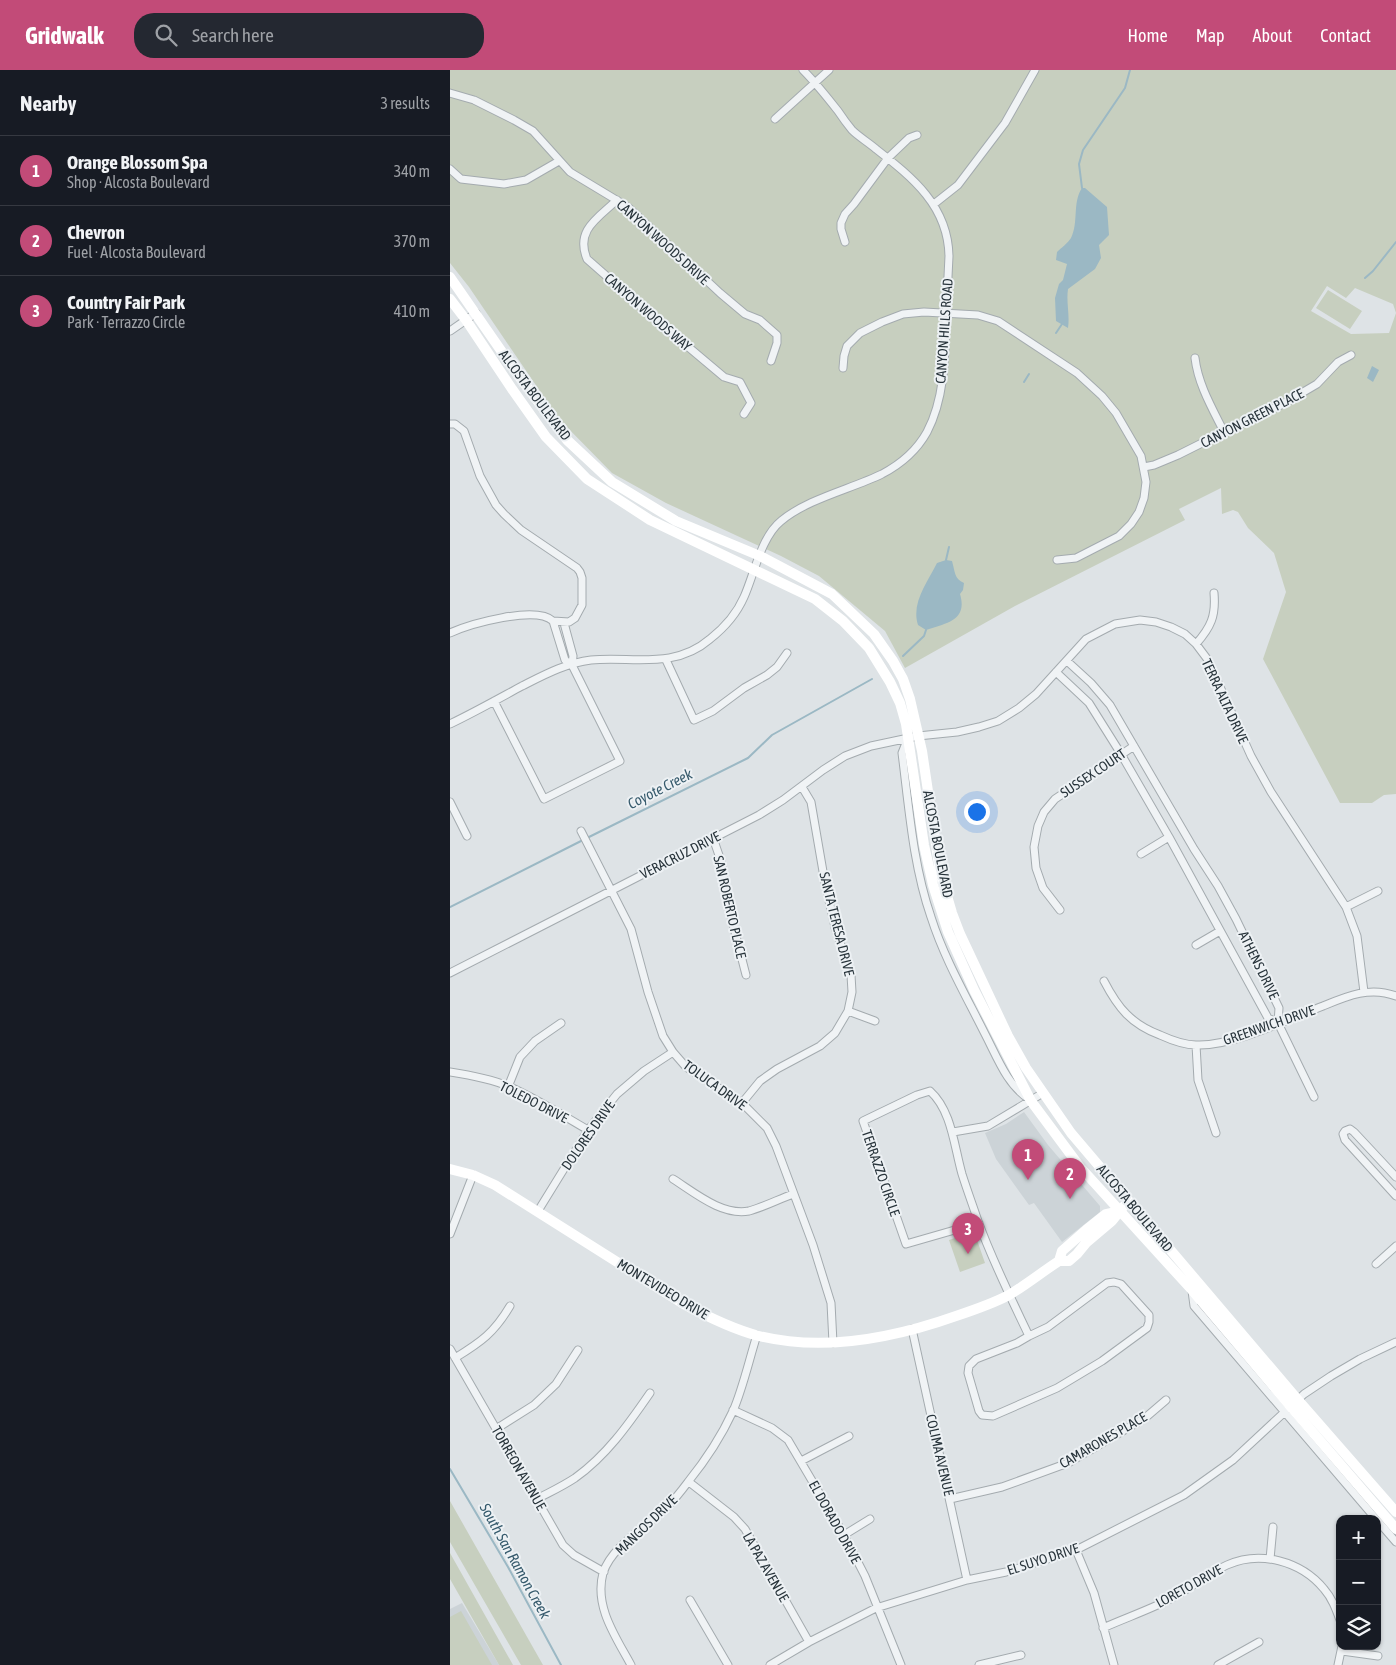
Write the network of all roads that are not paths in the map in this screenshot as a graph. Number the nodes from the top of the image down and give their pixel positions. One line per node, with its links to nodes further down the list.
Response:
1 (803, 70): 4 (street, CANYON HILLS ROAD)
2 (829, 70): 4 (street)
3 (1035, 70): 12 (street)
4 (816, 82): 6 (street); 8 (street, CANYON HILLS ROAD)
5 (450, 93): 9 (street, CANYON WOODS DRIVE)
6 (775, 119)
7 (917, 135): 8 (street)
8 (888, 158): 12 (street, CANYON HILLS ROAD); 13 (street)
9 (559, 160): 10 (street); 11 (street, CANYON WOODS DRIVE)
10 (450, 169)
11 (617, 200): 22 (street, CANYON WOODS DRIVE); 24 (street, CANYON WOODS WAY)
12 (934, 204): 17 (street, CANYON HILLS ROAD)
13 (845, 242)
14 (450, 277): 16 (main road, ALCOSTA BOULEVARD)
15 (450, 299): 18 (main road, ALCOSTA BOULEVARD)
16 (476, 313): 18 (street); 28 (main road, ALCOSTA BOULEVARD)
17 (946, 314): 23 (street); 27 (street); 28 (street, CANYON HILLS ROAD)
18 (466, 320): 19 (street); 30 (main road, ALCOSTA BOULEVARD)
19 (450, 332)
20 (1352, 354): 26 (street, CANYON GREEN PLACE)
21 (1195, 358): 26 (street)
22 (770, 361)
23 (843, 368)
24 (744, 414)
25 (450, 424): 33 (street)
26 (1224, 432): 27 (street, CANYON GREEN PLACE)
27 (1144, 468): 29 (street)
28 (760, 556): 30 (street, CANYON HILLS ROAD); 43 (main road, ALCOSTA BOULEVARD)
29 (1057, 560)
30 (755, 569): 37 (street, CANYON HILLS ROAD); 43 (main road, ALCOSTA BOULEVARD)
31 (1214, 593): 35 (street)
32 (553, 621): 33 (street); 34 (street); 39 (street)
33 (564, 623): 39 (street)
34 (450, 633)
35 (1196, 644): 38 (street, TERRA ALTA DRIVE); 55 (street, TERRA ALTA DRIVE)
36 (787, 653): 37 (street)
37 (666, 660): 39 (street)
38 (1067, 661): 40 (street, TERRA ALTA DRIVE); 44 (street, ATHENS DRIVE)
39 (572, 665): 41 (street); 41 (street)
40 (1056, 672): 43 (street, TERRA ALTA DRIVE); 45 (street, ATHENS DRIVE)
41 (494, 701): 42 (street)
42 (450, 724)
43 (913, 737): 46 (street, VERACRUZ DRIVE); 72 (main road, ALCOSTA BOULEVARD); 74 (main road, ALCOSTA BOULEVARD)
44 (1134, 746): 45 (street, SUSSEX COURT); 66 (street, ATHENS DRIVE)
45 (1121, 754): 51 (street, ATHENS DRIVE); 56 (street, SUSSEX COURT)
46 (802, 787): 50 (street, VERACRUZ DRIVE); 64 (street, SANTA TERESA DRIVE)
47 (450, 802): 49 (street)
48 (581, 831): 53 (street, TOLUCA DRIVE)
49 (467, 836)
50 (713, 838): 53 (street, VERACRUZ DRIVE); 60 (street, SAN ROBERTO PLACE)
51 (1169, 838): 52 (street); 57 (street, ATHENS DRIVE)
52 (1141, 854)
53 (611, 890): 59 (street, VERACRUZ DRIVE); 69 (street, TOLUCA DRIVE)
54 (1378, 890): 55 (street)
55 (1346, 907): 62 (street, TERRA ALTA DRIVE)
56 (1060, 910)
57 (1220, 931): 58 (street); 66 (street, ATHENS DRIVE)
58 (1196, 946)
59 (450, 973)
60 (746, 975)
61 (1104, 981): 68 (street, GREENWICH DRIVE)
62 (1364, 992): 63 (street, GREENWICH DRIVE); 66 (street, GREENWICH DRIVE)
63 (1396, 996)
64 (848, 1011): 65 (street); 75 (street, SANTA TERESA DRIVE)
65 (875, 1021)
66 (1278, 1023): 68 (street, GREENWICH DRIVE); 73 (street)
67 (561, 1024): 71 (street)
68 (1196, 1045): 78 (street)
69 (672, 1052): 75 (street, TOLUCA DRIVE); 76 (street, DOLORES DRIVE)
70 (450, 1072): 71 (street, TOLEDO DRIVE)
71 (508, 1087): 76 (street, TOLEDO DRIVE)
72 (1043, 1093): 74 (street); 86 (main road, ALCOSTA BOULEVARD)
73 (1314, 1097)
74 (1031, 1101): 77 (street); 87 (main road, ALCOSTA BOULEVARD)
75 (742, 1103): 84 (street, TOLUCA DRIVE)
76 (588, 1130): 88 (street, DOLORES DRIVE)
77 (953, 1132): 89 (street, TERRAZZO CIRCLE); 89 (street, TERRAZZO CIRCLE)
78 (1216, 1133)
79 (450, 1169): 80 (main road, MONTEVIDEO DRIVE)
80 (473, 1176): 88 (main road, MONTEVIDEO DRIVE); 90 (street)
81 (1395, 1176): 83 (street); 83 (street)
82 (672, 1179): 84 (street)
83 (1385, 1184): 85 (street)
84 (793, 1194): 98 (street, TOLUCA DRIVE)
85 (1396, 1196)
86 (1129, 1202): 87 (main road, MONTEVIDEO DRIVE); 105 (main road, ALCOSTA BOULEVARD)
87 (1119, 1210): 93 (main road, MONTEVIDEO DRIVE); 105 (main road, ALCOSTA BOULEVARD)
88 (538, 1211): 96 (main road, MONTEVIDEO DRIVE)
89 (979, 1223): 93 (street, TERRAZZO CIRCLE)
90 (450, 1234)
91 (1396, 1246): 92 (street)
92 (1376, 1264)
93 (1009, 1294): 95 (main road, MONTEVIDEO DRIVE); 97 (street, TERRAZZO CIRCLE)
94 (510, 1306): 102 (street)
95 (912, 1329): 98 (main road, MONTEVIDEO DRIVE); 112 (street, COLIMA AVENUE)
96 (757, 1335): 98 (main road, MONTEVIDEO DRIVE); 106 (street, MANGOS DRIVE)
97 (1029, 1336): 97 (street)
98 (833, 1342)
99 (1396, 1342): 105 (street)
100 (450, 1350): 102 (street, TORREON AVENUE)
101 (578, 1350): 107 (street)
102 (454, 1358): 107 (street, TORREON AVENUE)
103 (650, 1393): 111 (street)
104 (1166, 1400): 112 (street, CAMARONES PLACE)
105 (1291, 1407): 113 (main road, ALCOSTA BOULEVARD); 114 (street, ALCOSTA BOULEVARD); 118 (main road, ALCOSTA BOULEVARD); 121 (street, EL SUYO DRIVE)
106 (733, 1410): 109 (street, EL DORADO DRIVE); 110 (street, MANGOS DRIVE)
107 (496, 1429): 111 (street, TORREON AVENUE)
108 (849, 1436): 109 (street)
109 (801, 1461): 119 (street, EL DORADO DRIVE)
110 (688, 1482): 123 (street, MANGOS DRIVE); 129 (street, LA PAZ AVENUE)
111 (537, 1499): 123 (street, TORREON AVENUE)
112 (950, 1500): 124 (street, COLIMA AVENUE)
113 (1396, 1512)
114 (1374, 1515)
115 (870, 1518): 119 (street)
116 (1381, 1524): 120 (street, ALCOSTA BOULEVARD)
117 (1273, 1527): 122 (street)
118 (1396, 1529)
119 (844, 1535): 126 (street, EL DORADO DRIVE)
120 (1396, 1542)
121 (1076, 1550): 124 (street, EL SUYO DRIVE); 128 (street)
122 (1270, 1559): 127 (street, LORETO DRIVE); 128 (street, LORETO DRIVE)
123 (604, 1572): 135 (street, MANGOS DRIVE)
124 (967, 1580): 126 (street, EL SUYO DRIVE)
125 (690, 1600): 136 (street)
126 (876, 1608): 129 (street, EL SUYO DRIVE); 138 (street, EL DORADO DRIVE)
127 (1336, 1608)
128 (1103, 1628): 140 (street)
129 (809, 1642): 137 (street, EL SUYO DRIVE)
130 (1259, 1642): 141 (street)
131 (1342, 1650): 142 (street)
132 (1351, 1650): 134 (street)
133 (1021, 1655): 139 (street)
134 (1378, 1656)
135 (631, 1665)
136 (728, 1665)
137 (770, 1665)
138 (901, 1665)
139 (979, 1665)
140 (1114, 1665)
141 (1218, 1665)
142 (1338, 1665)

